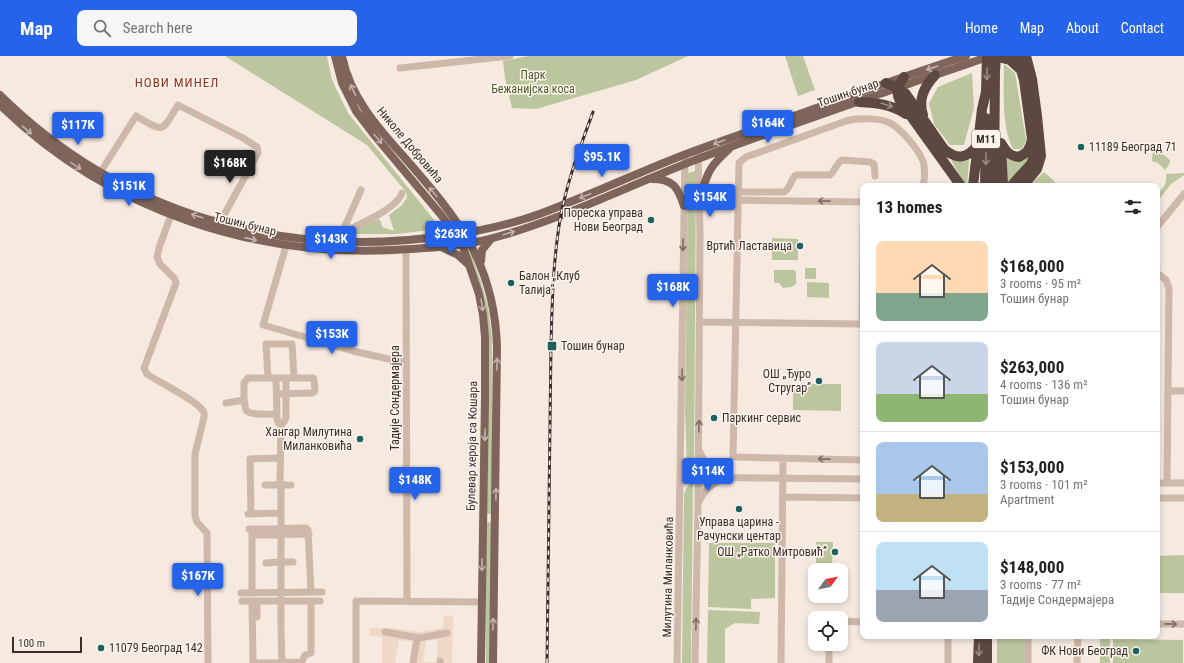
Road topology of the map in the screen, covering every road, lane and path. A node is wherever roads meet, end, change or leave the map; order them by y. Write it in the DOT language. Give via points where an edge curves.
graph roads {
  1 [pos="335,56"];
  2 [pos="342,56"];
  3 [pos="505,56"];
  4 [pos="510,56"];
  5 [pos="966,56"];
  6 [pos="988,56"];
  7 [pos="995,56"];
  8 [pos="1017,56"];
  9 [pos="1026,56"];
  10 [pos="1034,56"];
  11 [pos="400,68"];
  12 [pos="1022,73"];
  13 [pos="935,75"];
  14 [pos="904,78"];
  15 [pos="1032,79"];
  16 [pos="886,84"];
  17 [pos="898,88"];
  18 [pos="991,93"];
  19 [pos="0,95"];
  20 [pos="858,102"];
  21 [pos="0,105"];
  22 [pos="911,118"];
  23 [pos="925,121"];
  24 [pos="1001,143"];
  25 [pos="1040,143"];
  26 [pos="733,146"];
  27 [pos="977,146"];
  28 [pos="698,154"];
  29 [pos="685,155"];
  30 [pos="685,164"];
  31 [pos="98,176"];
  32 [pos="875,176"];
  33 [pos="649,179"];
  34 [pos="923,183"];
  35 [pos="959,183"];
  36 [pos="973,183"];
  37 [pos="985,183"];
  38 [pos="994,183"];
  39 [pos="1003,183"];
  40 [pos="1014,183"];
  41 [pos="1025,183"];
  42 [pos="361,190"];
  43 [pos="737,192"];
  44 [pos="402,193"];
  45 [pos="1184,194"];
  46 [pos="700,197"];
  47 [pos="737,200"];
  48 [pos="860,202"];
  49 [pos="684,206"];
  50 [pos="171,214"];
  51 [pos="442,216"];
  52 [pos="1160,223"];
  53 [pos="218,226"];
  54 [pos="344,232"];
  55 [pos="465,233"];
  56 [pos="456,234"];
  57 [pos="437,237"];
  58 [pos="491,239"];
  59 [pos="338,242"];
  60 [pos="466,244"];
  61 [pos="286,246"];
  62 [pos="439,246"];
  63 [pos="406,250"];
  64 [pos="481,264"];
  65 [pos="471,268"];
  66 [pos="1160,275"];
  67 [pos="700,322"];
  68 [pos="736,323"];
  69 [pos="860,324"];
  70 [pos="406,362"];
  71 [pos="268,378"];
  72 [pos="276,378"];
  73 [pos="290,378"];
  74 [pos="1169,391"];
  75 [pos="1184,391"];
  76 [pos="276,394"];
  77 [pos="286,394"];
  78 [pos="244,400"];
  79 [pos="226,403"];
  80 [pos="277,414"];
  81 [pos="280,424"];
  82 [pos="698,446"];
  83 [pos="280,458"];
  84 [pos="782,458"];
  85 [pos="860,460"];
  86 [pos="681,477"];
  87 [pos="698,477"];
  88 [pos="726,478"];
  89 [pos="783,478"];
  90 [pos="860,479"];
  91 [pos="1160,483"];
  92 [pos="1167,483"];
  93 [pos="1184,483"];
  94 [pos="265,485"];
  95 [pos="280,485"];
  96 [pos="291,485"];
  97 [pos="782,497"];
  98 [pos="860,498"];
  99 [pos="1160,498"];
  100 [pos="1184,498"];
  101 [pos="698,506"];
  102 [pos="281,513"];
  103 [pos="483,518"];
  104 [pos="495,519"];
  105 [pos="281,532"];
  106 [pos="281,562"];
  107 [pos="293,562"];
  108 [pos="266,563"];
  109 [pos="281,592"];
  110 [pos="308,592"];
  111 [pos="322,592"];
  112 [pos="241,593"];
  113 [pos="254,593"];
  114 [pos="242,601"];
  115 [pos="254,601"];
  116 [pos="282,601"];
  117 [pos="308,601"];
  118 [pos="320,601"];
  119 [pos="407,601"];
  120 [pos="482,602"];
  121 [pos="848,621"];
  122 [pos="860,622"];
  123 [pos="1160,624"];
  124 [pos="1184,624"];
  125 [pos="385,632"];
  126 [pos="447,633"];
  127 [pos="417,638"];
  128 [pos="948,639"];
  129 [pos="979,639"];
  130 [pos="987,639"];
  131 [pos="1028,639"];
  132 [pos="1078,639"];
  133 [pos="829,651"];
  134 [pos="211,662"];
  135 [pos="282,662"];
  136 [pos="257,663"];
  137 [pos="356,663"];
  138 [pos="413,663"];
  139 [pos="481,663"];
  140 [pos="493,663"];
  141 [pos="677,663"];
  142 [pos="695,663"];
  143 [pos="781,663"];
  144 [pos="829,663"];
  145 [pos="948,663"];
  146 [pos="978,663"];
  147 [pos="987,663"];
  148 [pos="1028,663"];
  149 [pos="1077,663"];
  1 -- 51 [label="main road, Николе Добровића, one-way" via="342,83 356,111"];
  55 -- 2 [label="main road, Николе Добровића, one-way" via="370,117 351,86"];
  3 -- 4 [label="street"];
  3 -- 11 [label="street"];
  5 -- 14 [label="main road, Тошин бунар, one-way"];
  6 -- 13 [label="main road, Тошин бунар"];
  6 -- 18 [label="highway, M11, one-way, bridge"];
  7 -- 12 [label="highway" via="1012,61"];
  7 -- 18 [label="highway, M11, bridge"];
  8 -- 12 [label="highway"];
  9 -- 15 [label="highway"];
  10 -- 15 [label="highway"];
  12 -- 24 [label="highway" via="1031,143 1027,152 1020,157 1011,155"];
  13 -- 17 [label="main road, Тошин бунар"];
  13 -- 23 [label="highway" via="925,87 921,99"];
  14 -- 16 [label="main road, Тошин бунар"];
  14 -- 17 [label="highway"];
  15 -- 25 [label="highway"];
  16 -- 17 [label="highway"];
  16 -- 28 [label="main road, Тошин бунар, one-way"];
  17 -- 20 [label="main road, Тошин бунар"];
  17 -- 22 [label="highway" via="897,95"];
  17 -- 23 [label="highway" via="908,97"];
  18 -- 24 [label="highway" via="997,103"];
  18 -- 27 [label="highway" via="982,109"];
  18 -- 37 [label="highway, M11, one-way"];
  18 -- 38 [label="highway, M11"];
  19 -- 31 [label="main road" via="44,134"];
  20 -- 22 [label="highway, one-way" via="886,104"];
  20 -- 26 [label="main road, Тошин бунар"];
  21 -- 31 [label="main road, one-way" via="48,147"];
  22 -- 35 [label="highway"];
  23 -- 27 [label="highway" via="951,155 967,155"];
  24 -- 39 [label="highway"];
  25 -- 40 [label="highway" via="1031,164"];
  25 -- 41 [label="highway" via="1040,161"];
  26 -- 28 [label="main road, Тошин бунар"];
  26 -- 46 [label="main road" via="712,166"];
  27 -- 36 [label="highway"];
  28 -- 29 [label="main road, Тошин бунар"];
  28 -- 30 [label="main road, Тошин бунар"];
  28 -- 46 [label="street"];
  29 -- 30 [label="street, Милутина Миланковића"];
  29 -- 55 [label="main road, Тошин бунар, one-way" via="525,219"];
  30 -- 33 [label="main road, Тошин бунар"];
  30 -- 49 [label="street, Милутина Миланковића"];
  31 -- 50 [label="main road, Тошин бунар" via="141,202"];
  53 -- 31 [label="main road, Тошин бунар, one-way"];
  31 -- 53 [label="street, Тошин бунар" via="136,116 156,128 162,128 166,126 178,105 239,135 258,150"];
  32 -- 43 [label="street" via="874,164 870,162 842,160 837,163 830,175 796,175 784,192"];
  33 -- 49 [label="main road" via="672,183 679,192"];
  58 -- 33 [label="main road, Тошин бунар, one-way" via="543,222"];
  34 -- 43 [label="street" via="922,160 904,135 884,121 852,120 742,159 739,163"];
  42 -- 54 [label="street"];
  43 -- 47 [label="street"];
  44 -- 54 [label="street" via="390,207"];
  45 -- 52 [label="street"];
  46 -- 67 [label="street"];
  48 -- 47 [label="street, one-way"];
  47 -- 68 [label="street"];
  49 -- 86 [label="street, Милутина Миланковића, one-way"];
  50 -- 53 [label="main road, Тошин бунар"];
  50 -- 134 [label="street" via="157,257 176,283 144,368 147,374 191,401 204,413 195,454 195,516 207,534"];
  51 -- 56 [label="main road, Николе Добровића"];
  51 -- 57 [label="main road" via="443,229"];
  53 -- 59 [label="main road, Тошин бунар" via="286,238"];
  53 -- 61 [label="main road, Тошин бунар, one-way" via="256,240"];
  54 -- 59 [label="street"];
  55 -- 56 [label="main road, Тошин бунар"];
  55 -- 60 [label="main road, Николе Добровића"];
  56 -- 57 [label="main road, Тошин бунар"];
  56 -- 60 [label="main road, Булевар хероја са Кошара"];
  57 -- 59 [label="main road, Тошин бунар" via="389,242"];
  58 -- 60 [label="main road, Тошин бунар"];
  58 -- 64 [label="main road" via="482,250"];
  60 -- 62 [label="main road, Тошин бунар"];
  60 -- 64 [label="main road, Булевар хероја са Кошара"];
  60 -- 65 [label="main road, Булевар хероја са Кошара"];
  61 -- 63 [label="main road, Тошин бунар" via="356,251"];
  61 -- 70 [label="street" via="263,325 353,351"];
  62 -- 63 [label="main road, Тошин бунар"];
  62 -- 65 [label="main road" via="458,255"];
  63 -- 70 [label="street, Тадије Сондермајера"];
  104 -- 64 [label="main road, Булевар хероја са Кошара, one-way" via="497,336 493,301"];
  65 -- 103 [label="main road, Булевар хероја са Кошара, one-way" via="481,301 485,337"];
  66 -- 74 [label="street" via="1166,280 1169,288"];
  67 -- 68 [label="street"];
  82 -- 67 [label="street, one-way"];
  68 -- 69 [label="street"];
  68 -- 84 [label="street" via="733,457"];
  70 -- 119 [label="street, Тадије Сондермајера"];
  71 -- 72 [label="street"];
  71 -- 73 [label="street" via="264,341 294,341"];
  71 -- 78 [label="street" via="248,378 244,383"];
  72 -- 73 [label="street"];
  72 -- 76 [label="street"];
  73 -- 77 [label="street"];
  73 -- 77 [label="street" via="313,378 315,391"];
  74 -- 75 [label="street"];
  74 -- 92 [label="street"];
  76 -- 77 [label="street"];
  76 -- 80 [label="street"];
  77 -- 81 [label="street" via="286,420"];
  78 -- 79 [label="street"];
  78 -- 80 [label="street" via="245,409 249,412"];
  80 -- 81 [label="street" via="277,422"];
  81 -- 83 [label="street"];
  82 -- 87 [label="street"];
  82 -- 88 [label="street" via="709,467"];
  83 -- 95 [label="street"];
  83 -- 102 [label="street" via="254,459 250,498 255,498 251,514"];
  85 -- 84 [label="street, one-way"];
  84 -- 89 [label="street"];
  86 -- 87 [label="street"];
  86 -- 141 [label="street, Милутина Миланковића"];
  87 -- 88 [label="street"];
  87 -- 101 [label="street"];
  88 -- 89 [label="street"];
  88 -- 101 [label="street" via="707,489"];
  89 -- 90 [label="street"];
  89 -- 97 [label="street"];
  91 -- 92 [label="street"];
  92 -- 93 [label="street"];
  94 -- 95 [label="street"];
  95 -- 96 [label="street"];
  95 -- 102 [label="street"];
  97 -- 98 [label="street"];
  97 -- 143 [label="street"];
  99 -- 100 [label="street"];
  142 -- 101 [label="street, one-way"];
  102 -- 105 [label="street"];
  103 -- 104 [label="main road" via="490,516"];
  103 -- 120 [label="main road, Булевар хероја са Кошара, one-way"];
  140 -- 104 [label="main road, Булевар хероја са Кошара, one-way"];
  105 -- 106 [label="street"];
  105 -- 110 [label="street" via="306,528 308,530"];
  105 -- 113 [label="street" via="252,532"];
  106 -- 107 [label="street"];
  106 -- 108 [label="street"];
  106 -- 109 [label="street"];
  109 -- 110 [label="street"];
  109 -- 113 [label="street"];
  109 -- 116 [label="street"];
  110 -- 111 [label="street"];
  110 -- 117 [label="street"];
  112 -- 113 [label="street"];
  114 -- 115 [label="street"];
  115 -- 116 [label="street"];
  115 -- 136 [label="street" via="257,617 252,619 252,641 257,645"];
  116 -- 117 [label="street"];
  116 -- 135 [label="street"];
  117 -- 118 [label="street"];
  117 -- 135 [label="street" via="311,653 305,655 302,662"];
  119 -- 120 [label="street"];
  119 -- 137 [label="street" via="356,601"];
  120 -- 139 [label="main road, Булевар хероја са Кошара"];
  121 -- 122 [label="street"];
  123 -- 124 [label="street, one-way"];
  125 -- 127 [label="street"];
  126 -- 127 [label="street"];
  127 -- 138 [label="street"];
  128 -- 145 [label="street"];
  129 -- 146 [label="highway, one-way"];
  130 -- 147 [label="highway"];
  131 -- 148 [label="street"];
  132 -- 149 [label="street"];
  133 -- 144 [label="street"];
  135 -- 136 [label="street"];
}
